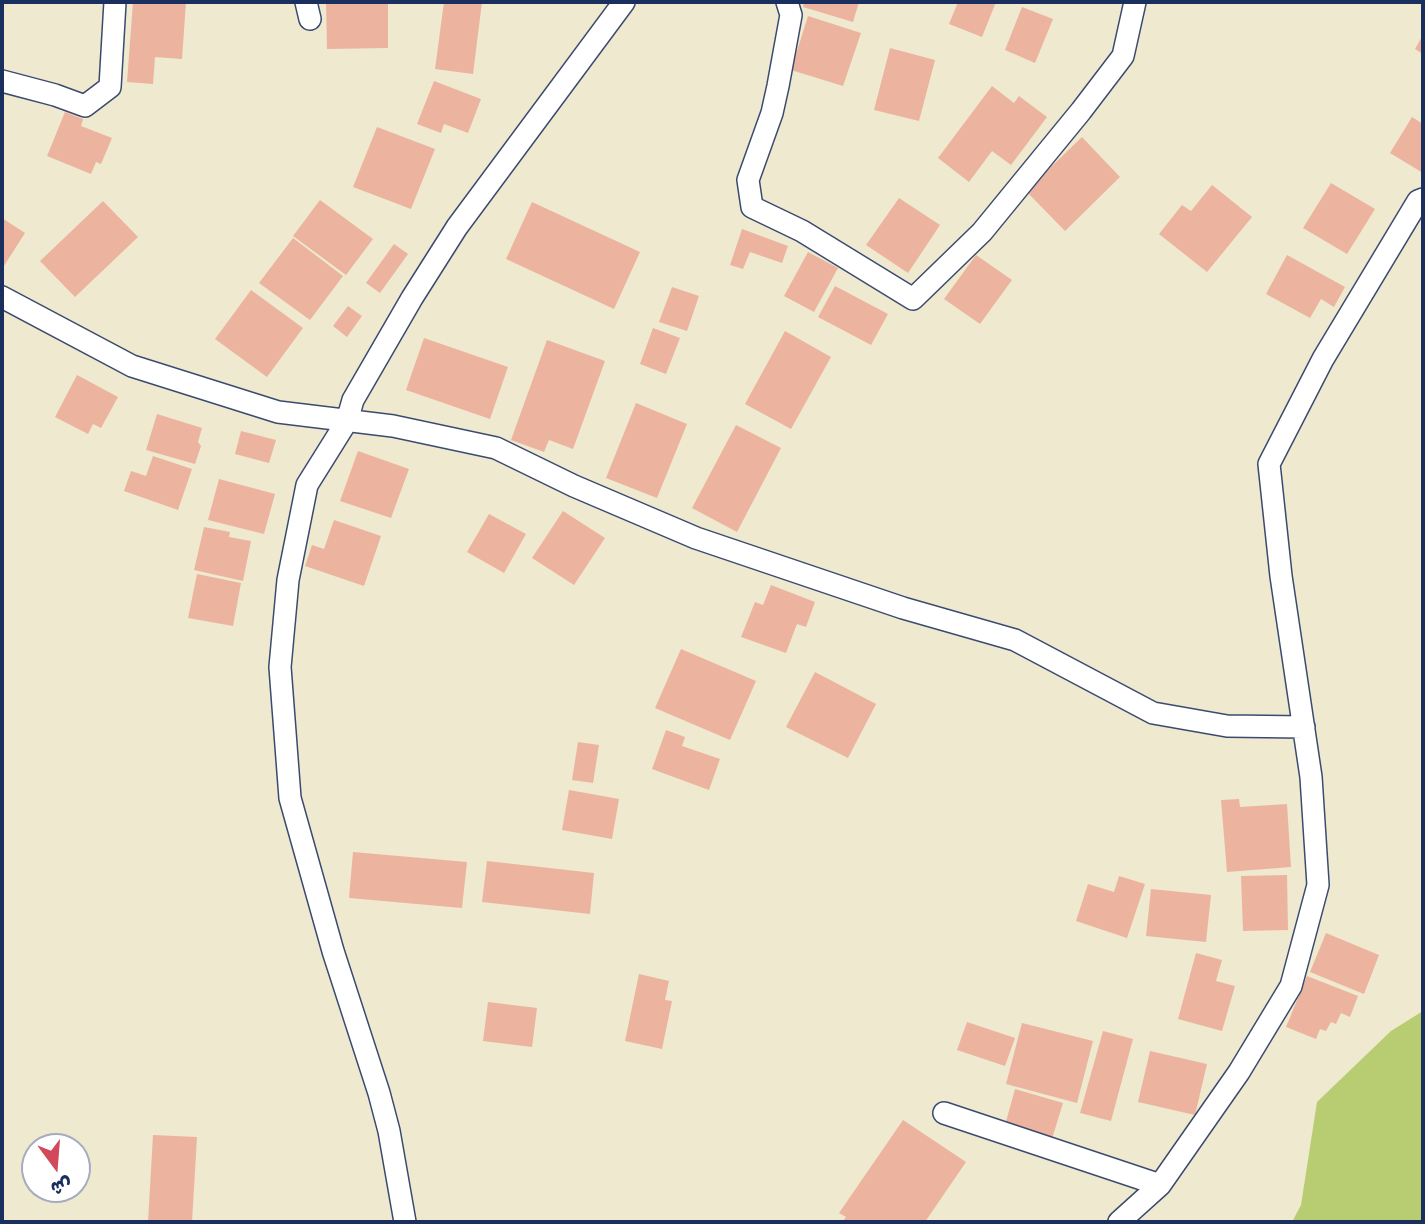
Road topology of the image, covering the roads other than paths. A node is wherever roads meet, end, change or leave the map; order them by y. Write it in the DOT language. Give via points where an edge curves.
graph roads {
  1 [pos="115,2"];
  2 [pos="787,2"];
  3 [pos="1135,2"];
  4 [pos="621,3"];
  5 [pos="2,81"];
  6 [pos="1423,200"];
  7 [pos="2,297"];
  8 [pos="347,421"];
  9 [pos="1304,727"];
  10 [pos="944,1114"];
  11 [pos="1160,1185"];
  12 [pos="405,1222"];
  13 [pos="1119,1222"];
  1 -- 5 [label="street" via="110,88 85,106"];
  2 -- 3 [label="street" via="791,15 778,86 748,180 752,207 802,231 913,299 982,232 1082,111 1123,56"];
  4 -- 8 [label="street" via="457,227 353,400"];
  6 -- 9 [label="street" via="1323,359 1269,464"];
  7 -- 8 [label="street" via="132,366 278,412"];
  8 -- 9 [label="street" via="496,448 696,538 1015,640 1153,713 1227,726"];
  8 -- 12 [label="street" via="307,485 288,580 280,667 290,798 379,1093"];
  9 -- 11 [label="street" via="1318,886 1291,986 1240,1072"];
  10 -- 11 [label="street"];
  11 -- 13 [label="street"];
}
